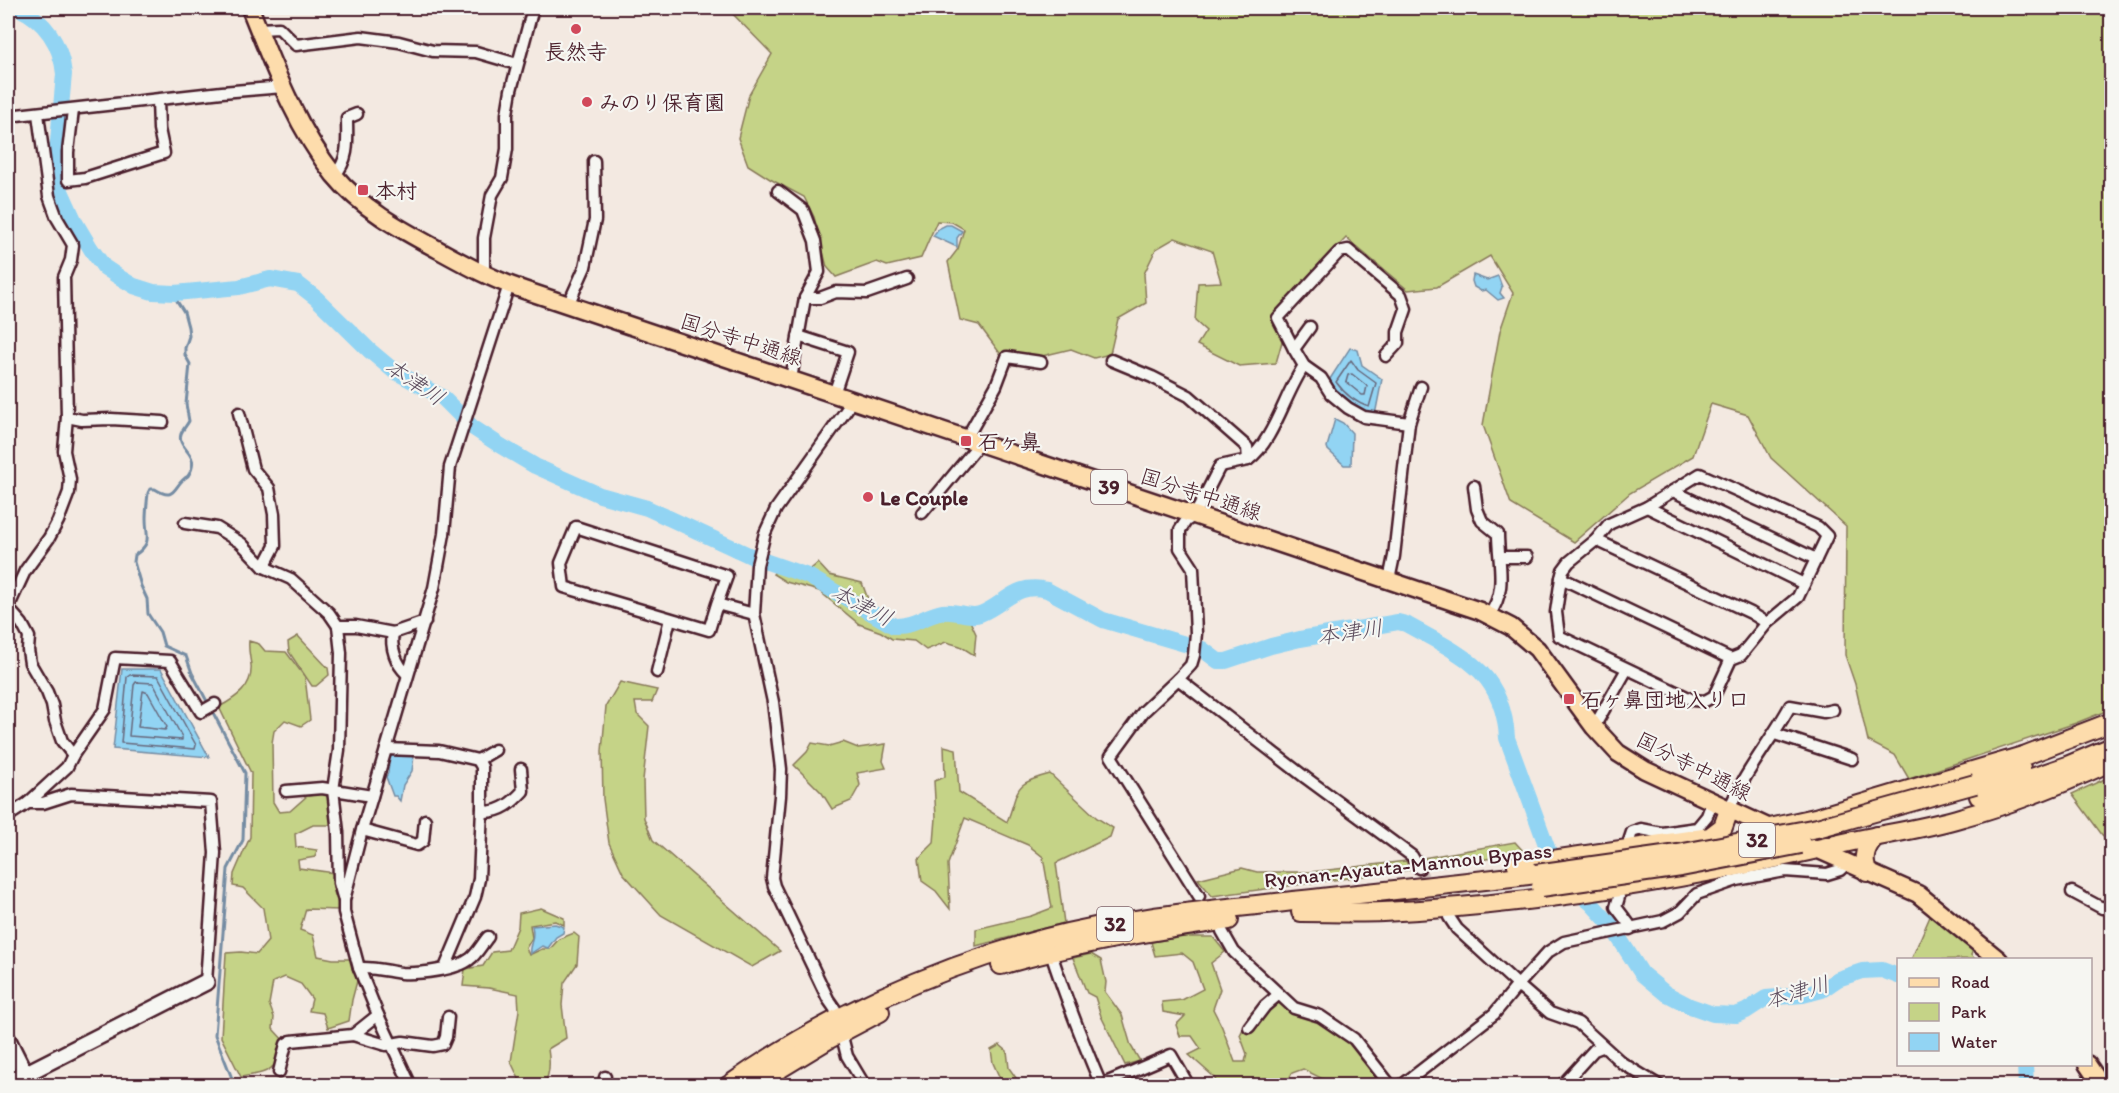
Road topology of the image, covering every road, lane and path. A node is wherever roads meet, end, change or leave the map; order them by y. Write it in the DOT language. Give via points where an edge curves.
graph roads {
  1 [pos="250,8"];
  2 [pos="533,8"];
  3 [pos="259,29"];
  4 [pos="517,64"];
  5 [pos="283,87"];
  6 [pos="158,100"];
  7 [pos="70,110"];
  8 [pos="38,114"];
  9 [pos="357,114"];
  10 [pos="8,116"];
  11 [pos="594,161"];
  12 [pos="335,175"];
  13 [pos="778,191"];
  14 [pos="484,274"];
  15 [pos="907,279"];
  16 [pos="509,285"];
  17 [pos="805,298"];
  18 [pos="568,305"];
  19 [pos="1310,327"];
  20 [pos="798,336"];
  21 [pos="1294,349"];
  22 [pos="1386,356"];
  23 [pos="1111,360"];
  24 [pos="1041,362"];
  25 [pos="1304,366"];
  26 [pos="791,379"];
  27 [pos="1421,387"];
  28 [pos="834,394"];
  29 [pos="851,399"];
  30 [pos="239,413"];
  31 [pos="67,417"];
  32 [pos="163,422"];
  33 [pos="1409,423"];
  34 [pos="973,441"];
  35 [pos="1248,460"];
  36 [pos="1474,486"];
  37 [pos="1673,491"];
  38 [pos="1647,507"];
  39 [pos="922,513"];
  40 [pos="1195,515"];
  41 [pos="185,523"];
  42 [pos="1596,540"];
  43 [pos="1501,557"];
  44 [pos="1527,557"];
  45 [pos="1816,559"];
  46 [pos="264,567"];
  47 [pos="1561,578"];
  48 [pos="1389,580"];
  49 [pos="1804,584"];
  50 [pos="717,604"];
  51 [pos="753,614"];
  52 [pos="1489,615"];
  53 [pos="670,619"];
  54 [pos="425,621"];
  55 [pos="1767,623"];
  56 [pos="338,626"];
  57 [pos="393,633"];
  58 [pos="1731,660"];
  59 [pos="1627,669"];
  60 [pos="657,672"];
  61 [pos="407,674"];
  62 [pos="1178,679"];
  63 [pos="210,706"];
  64 [pos="1833,710"];
  65 [pos="2112,722"];
  66 [pos="1594,727"];
  67 [pos="2112,733"];
  68 [pos="1775,734"];
  69 [pos="2112,747"];
  70 [pos="386,749"];
  71 [pos="495,750"];
  72 [pos="73,755"];
  73 [pos="1852,759"];
  74 [pos="478,760"];
  75 [pos="2112,760"];
  76 [pos="521,769"];
  77 [pos="285,790"];
  78 [pos="333,790"];
  79 [pos="1977,790"];
  80 [pos="372,796"];
  81 [pos="1712,802"];
  82 [pos="28,803"];
  83 [pos="482,807"];
  84 [pos="1729,810"];
  85 [pos="8,816"];
  86 [pos="425,820"];
  87 [pos="1769,828"];
  88 [pos="362,830"];
  89 [pos="1876,836"];
  90 [pos="1700,840"];
  91 [pos="1629,841"];
  92 [pos="1818,850"];
  93 [pos="1847,863"];
  94 [pos="338,867"];
  95 [pos="1419,868"];
  96 [pos="351,869"];
  97 [pos="1867,872"];
  98 [pos="1539,880"];
  99 [pos="2072,892"];
  100 [pos="1612,893"];
  101 [pos="1198,896"];
  102 [pos="344,900"];
  103 [pos="2112,904"];
  104 [pos="1300,906"];
  105 [pos="1449,917"];
  106 [pos="1627,929"];
  107 [pos="1222,932"];
  108 [pos="488,937"];
  109 [pos="1048,944"];
  110 [pos="1998,958"];
  111 [pos="359,968"];
  112 [pos="445,968"];
  113 [pos="206,982"];
  114 [pos="1518,985"];
  115 [pos="1279,994"];
  116 [pos="378,1015"];
  117 [pos="448,1017"];
  118 [pos="838,1026"];
  119 [pos="1249,1027"];
  120 [pos="353,1035"];
  121 [pos="8,1040"];
  122 [pos="392,1044"];
  123 [pos="1602,1047"];
  124 [pos="2088,1066"];
  125 [pos="279,1072"];
  126 [pos="28,1080"];
  127 [pos="8,1082"];
  128 [pos="1564,1083"];
  129 [pos="411,1086"];
  130 [pos="728,1086"];
  131 [pos="751,1086"];
  132 [pos="865,1086"];
  133 [pos="1189,1086"];
  134 [pos="1391,1086"];
  135 [pos="1401,1086"];
  136 [pos="1660,1086"];
  137 [pos="2102,1086"];
  1 -- 3 [label="main road, 国分寺中通線 / 39"];
  2 -- 4 [label="street"];
  3 -- 4 [label="street" via="279,28 296,45 361,37 433,51 476,52"];
  3 -- 5 [label="main road, 国分寺中通線 / 39"];
  4 -- 14 [label="street" via="507,114 502,178 492,195 484,238"];
  5 -- 6 [label="street"];
  5 -- 12 [label="main road, 国分寺中通線 / 39" via="303,127"];
  6 -- 7 [label="street"];
  6 -- 7 [label="street" via="164,153 68,180"];
  7 -- 8 [label="street"];
  8 -- 10 [label="street"];
  8 -- 31 [label="street" via="49,196 73,245 72,260 64,277"];
  9 -- 12 [label="street" via="347,117 347,154"];
  11 -- 18 [label="street" via="595,220 585,267"];
  12 -- 14 [label="main road, 国分寺中通線 / 39" via="374,212"];
  13 -- 17 [label="street" via="803,210 814,241 819,272"];
  14 -- 16 [label="main road, 国分寺中通線 / 39"];
  15 -- 17 [label="street" via="867,293 836,292"];
  16 -- 18 [label="main road, 国分寺中通線 / 39"];
  16 -- 54 [label="street" via="450,467 444,534"];
  17 -- 20 [label="street"];
  18 -- 26 [label="main road, 国分寺中通線 / 39"];
  19 -- 21 [label="street"];
  20 -- 26 [label="street"];
  20 -- 28 [label="street" via="848,352"];
  21 -- 22 [label="street" via="1278,318 1339,252 1348,250 1401,295 1406,309 1398,343"];
  21 -- 25 [label="street"];
  23 -- 35 [label="street" via="1189,396 1247,447"];
  24 -- 34 [label="street" via="1007,357"];
  25 -- 33 [label="street" via="1321,378 1331,394 1364,417"];
  25 -- 35 [label="street" via="1261,447"];
  26 -- 28 [label="main road, 国分寺中通線 / 39"];
  27 -- 33 [label="street"];
  28 -- 29 [label="main road, 国分寺中通線 / 39"];
  29 -- 34 [label="main road, 国分寺中通線 / 39"];
  29 -- 51 [label="street" via="776,509 759,552"];
  30 -- 46 [label="street" via="253,469 269,488 274,514 275,546"];
  31 -- 32 [label="street"];
  31 -- 72 [label="street" via="64,451 69,492 58,521 25,572 8,608 29,637 30,663 50,698 62,741"];
  33 -- 48 [label="street"];
  34 -- 39 [label="street"];
  34 -- 40 [label="main road, 国分寺中通線 / 39"];
  35 -- 40 [label="street" via="1220,466"];
  36 -- 43 [label="street" via="1482,521 1498,534"];
  37 -- 38 [label="street"];
  37 -- 45 [label="street"];
  37 -- 45 [label="street" via="1700,474 1818,527 1827,536"];
  38 -- 42 [label="street" via="1609,524"];
  38 -- 49 [label="street"];
  40 -- 48 [label="main road, 国分寺中通線 / 39"];
  40 -- 62 [label="street" via="1180,530 1180,548 1193,568 1194,656"];
  41 -- 46 [label="street" via="218,528"];
  42 -- 47 [label="street" via="1569,562"];
  42 -- 55 [label="street"];
  43 -- 44 [label="street"];
  43 -- 52 [label="street" via="1502,585"];
  45 -- 49 [label="street"];
  46 -- 56 [label="street" via="291,579"];
  47 -- 58 [label="street"];
  47 -- 59 [label="street" via="1556,612 1559,636"];
  48 -- 52 [label="main road, 国分寺中通線 / 39"];
  49 -- 55 [label="street" via="1798,597"];
  50 -- 51 [label="street"];
  50 -- 53 [label="street" via="709,630"];
  50 -- 53 [label="street" via="727,576 576,527 561,562 564,587"];
  51 -- 118 [label="street" via="773,702 781,769 772,878 835,1010"];
  52 -- 66 [label="main road, 国分寺中通線 / 39" via="1511,627 1536,649"];
  53 -- 60 [label="street"];
  54 -- 57 [label="street"];
  54 -- 61 [label="street"];
  55 -- 58 [label="street"];
  56 -- 57 [label="street"];
  56 -- 78 [label="street" via="339,750"];
  57 -- 61 [label="street" via="391,643 400,668"];
  58 -- 59 [label="street" via="1714,696 1704,700 1693,700"];
  59 -- 66 [label="street"];
  61 -- 70 [label="street"];
  62 -- 95 [label="street" via="1412,856"];
  62 -- 101 [label="street" via="1143,711 1111,756"];
  63 -- 72 [label="street" via="201,712 170,661 116,658 105,709"];
  64 -- 68 [label="street" via="1790,706"];
  65 -- 87 [label="highway" via="2026,754 1864,804"];
  66 -- 81 [label="main road, 国分寺中通線 / 39" via="1631,762"];
  67 -- 79 [label="highway, Ryonan-Ayauta-Mannou Bypass / 32"];
  68 -- 73 [label="street"];
  68 -- 84 [label="street" via="1742,781"];
  69 -- 79 [label="highway, Ryonan-Ayauta-Mannou Bypass / 32" via="2067,766"];
  70 -- 74 [label="street" via="439,752"];
  70 -- 80 [label="street"];
  71 -- 74 [label="street"];
  72 -- 82 [label="street" via="67,767"];
  74 -- 83 [label="street" via="482,767"];
  75 -- 89 [label="highway" via="2007,804"];
  76 -- 83 [label="street" via="523,791 512,803 496,811 486,812"];
  77 -- 78 [label="street"];
  78 -- 80 [label="street"];
  78 -- 94 [label="street"];
  79 -- 98 [label="highway, Ryonan-Ayauta-Mannou Bypass / 32, bridge" via="1823,840 1635,874"];
  80 -- 88 [label="street"];
  81 -- 84 [label="main road, 国分寺中通線 / 39"];
  81 -- 91 [label="street" via="1697,828 1662,833 1641,829 1632,832"];
  82 -- 85 [label="street"];
  82 -- 113 [label="street" via="44,803 72,794 211,802 215,853"];
  83 -- 112 [label="street" via="475,897"];
  84 -- 87 [label="main road, 国分寺中通線 / 39"];
  84 -- 90 [label="highway" via="1720,831"];
  86 -- 88 [label="street" via="423,842 417,845"];
  87 -- 90 [label="highway"];
  87 -- 92 [label="main road, 国分寺中通線 / 39"];
  88 -- 96 [label="street"];
  89 -- 92 [label="highway"];
  89 -- 97 [label="highway" via="1864,853"];
  90 -- 98 [label="highway" via="1589,856"];
  92 -- 93 [label="main road, 国分寺中通線 / 39"];
  92 -- 100 [label="highway"];
  93 -- 97 [label="main road, 国分寺中通線 / 39"];
  93 -- 106 [label="street" via="1827,874 1785,871 1737,880 1697,894 1680,912 1663,921"];
  94 -- 96 [label="street"];
  94 -- 102 [label="street"];
  96 -- 102 [label="street"];
  97 -- 110 [label="main road, 国分寺中通線 / 39" via="1918,894"];
  98 -- 100 [label="highway"];
  98 -- 104 [label="highway, Ryonan-Ayauta-Mannou Bypass / 32"];
  98 -- 104 [label="highway"];
  99 -- 103 [label="street" via="2102,908"];
  100 -- 106 [label="street" via="1616,907 1629,924"];
  102 -- 111 [label="street"];
  104 -- 109 [label="highway, Ryonan-Ayauta-Mannou Bypass / 32"];
  105 -- 114 [label="street"];
  106 -- 114 [label="street" via="1564,942 1548,952"];
  107 -- 115 [label="street" via="1234,952"];
  108 -- 112 [label="street" via="472,958 460,966"];
  109 -- 118 [label="highway, Ryonan-Ayauta-Mannou Bypass / 32"];
  109 -- 133 [label="street" via="1073,1020 1101,1085 1171,1055"];
  111 -- 112 [label="street" via="401,973"];
  111 -- 116 [label="street"];
  113 -- 126 [label="street"];
  114 -- 123 [label="street" via="1550,1013 1578,1023"];
  114 -- 135 [label="street" via="1494,1014"];
  115 -- 119 [label="street"];
  115 -- 134 [label="street" via="1294,1008 1320,1016 1354,1039"];
  116 -- 120 [label="street"];
  116 -- 122 [label="street"];
  117 -- 122 [label="street" via="443,1044"];
  118 -- 130 [label="highway, Ryonan-Ayauta-Mannou Bypass / 32"];
  118 -- 131 [label="highway, Ryonan-Ayauta-Mannou Bypass / 32"];
  118 -- 132 [label="street" via="847,1056"];
  120 -- 122 [label="street"];
  120 -- 125 [label="street" via="291,1041 286,1044"];
  121 -- 126 [label="street"];
  122 -- 129 [label="street"];
  123 -- 128 [label="street" via="1594,1050"];
  123 -- 136 [label="street"];
  124 -- 137 [label="main road"];
  126 -- 127 [label="street"];
}
